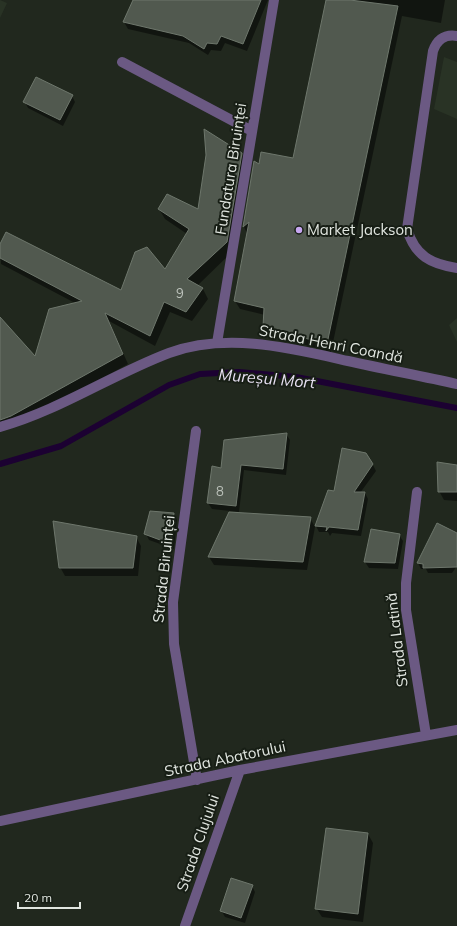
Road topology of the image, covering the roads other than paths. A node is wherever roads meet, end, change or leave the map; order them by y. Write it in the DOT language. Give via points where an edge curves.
graph roads {
  1 [pos="274,0"];
  2 [pos="457,36"];
  3 [pos="122,62"];
  4 [pos="252,131"];
  5 [pos="457,268"];
  6 [pos="217,343"];
  7 [pos="457,384"];
  8 [pos="0,427"];
  9 [pos="196,431"];
  10 [pos="417,492"];
  11 [pos="457,730"];
  12 [pos="426,735"];
  13 [pos="240,770"];
  14 [pos="196,780"];
  15 [pos="0,821"];
  16 [pos="185,926"];
  1 -- 4 [label="street, Fundatura Biruinței"];
  2 -- 5 [label="street" via="442,37 433,51 407,229 411,243 421,255 433,262"];
  3 -- 4 [label="street"];
  4 -- 6 [label="street, Fundatura Biruinței"];
  6 -- 7 [label="street, Strada Henri Coandă" via="291,348"];
  6 -- 8 [label="street, Strada Henri Coandă" via="170,353 59,405"];
  9 -- 14 [label="street, Strada Biruinței" via="173,602 174,644"];
  10 -- 12 [label="street, Strada Latină" via="406,583 406,610"];
  11 -- 12 [label="street, Strada Abatorului"];
  12 -- 13 [label="street, Strada Abatorului"];
  13 -- 14 [label="street, Strada Abatorului"];
  13 -- 16 [label="street, Strada Clujului"];
  14 -- 15 [label="street, Strada Abatorului"];
}
